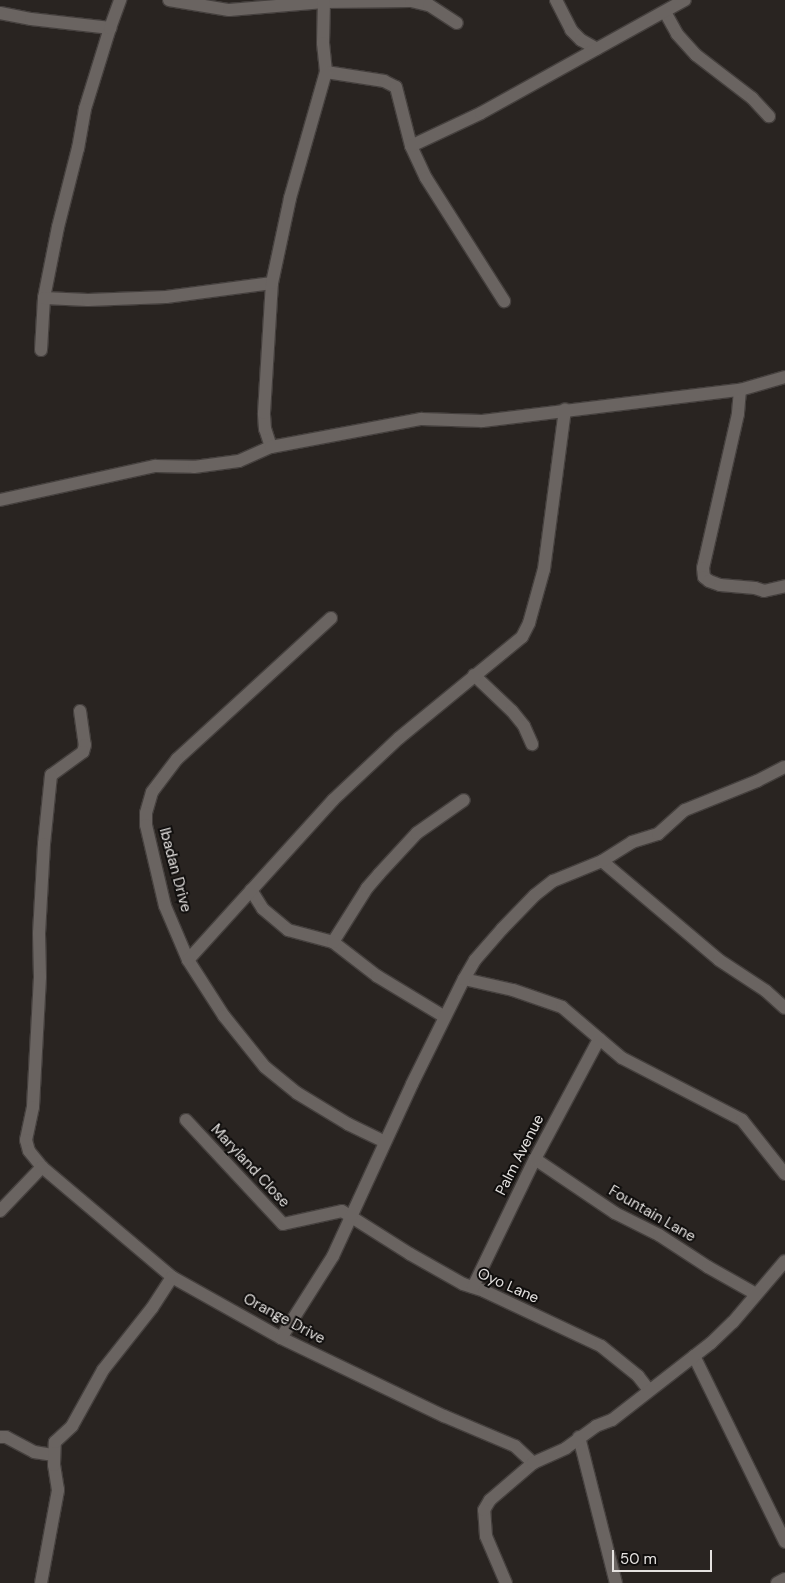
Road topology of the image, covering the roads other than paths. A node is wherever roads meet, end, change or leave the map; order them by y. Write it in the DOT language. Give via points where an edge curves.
graph roads {
  1 [pos="120,0"];
  2 [pos="169,0"];
  3 [pos="556,0"];
  4 [pos="685,0"];
  5 [pos="324,1"];
  6 [pos="665,12"];
  7 [pos="0,13"];
  8 [pos="457,23"];
  9 [pos="110,28"];
  10 [pos="597,49"];
  11 [pos="326,72"];
  12 [pos="769,116"];
  13 [pos="412,146"];
  14 [pos="272,283"];
  15 [pos="44,298"];
  16 [pos="504,301"];
  17 [pos="41,350"];
  18 [pos="785,378"];
  19 [pos="740,390"];
  20 [pos="565,409"];
  21 [pos="271,447"];
  22 [pos="0,500"];
  23 [pos="785,586"];
  24 [pos="331,618"];
  25 [pos="474,675"];
  26 [pos="80,711"];
  27 [pos="532,744"];
  28 [pos="785,767"];
  29 [pos="464,800"];
  30 [pos="602,861"];
  31 [pos="251,890"];
  32 [pos="333,942"];
  33 [pos="188,960"];
  34 [pos="464,979"];
  35 [pos="785,1008"];
  36 [pos="445,1017"];
  37 [pos="599,1039"];
  38 [pos="186,1120"];
  39 [pos="385,1142"];
  40 [pos="535,1159"];
  41 [pos="42,1166"];
  42 [pos="785,1174"];
  43 [pos="2,1206"];
  44 [pos="351,1216"];
  45 [pos="785,1260"];
  46 [pos="172,1276"];
  47 [pos="473,1287"];
  48 [pos="756,1294"];
  49 [pos="281,1338"];
  50 [pos="694,1356"];
  51 [pos="648,1390"];
  52 [pos="0,1437"];
  53 [pos="579,1437"];
  54 [pos="54,1455"];
  55 [pos="534,1462"];
  56 [pos="785,1542"];
  57 [pos="785,1579"];
  58 [pos="41,1583"];
  59 [pos="506,1583"];
  60 [pos="616,1583"];
  61 [pos="777,1583"];
  1 -- 9 [label="street"];
  2 -- 5 [label="street" via="229,10"];
  3 -- 10 [label="street" via="571,30"];
  4 -- 6 [label="street"];
  5 -- 8 [label="street" via="411,1 429,4"];
  5 -- 11 [label="street"];
  6 -- 10 [label="street"];
  6 -- 12 [label="street" via="696,55 752,98"];
  7 -- 9 [label="street" via="31,20"];
  9 -- 15 [label="street" via="85,109"];
  10 -- 13 [label="street" via="481,113"];
  11 -- 13 [label="street" via="384,81 396,87"];
  11 -- 14 [label="street" via="290,198"];
  13 -- 16 [label="street" via="438,197"];
  14 -- 15 [label="street" via="166,297"];
  14 -- 21 [label="street" via="264,413"];
  15 -- 17 [label="street"];
  18 -- 19 [label="street"];
  19 -- 20 [label="street"];
  19 -- 23 [label="street" via="738,414 708,535 703,572 709,581 729,587 764,591"];
  20 -- 21 [label="street" via="482,421 421,419"];
  20 -- 25 [label="street" via="544,569 529,623 522,637"];
  21 -- 22 [label="street" via="239,461 194,467 155,466"];
  24 -- 33 [label="street, Ibadan Drive" via="178,759 152,792 146,825 165,906"];
  25 -- 27 [label="street" via="512,711"];
  25 -- 31 [label="street" via="398,738 333,800"];
  26 -- 41 [label="street, Orange Drive" via="85,746 83,752 52,775 44,844 36,1065 33,1107 26,1140 29,1151"];
  28 -- 30 [label="street" via="757,782 685,810 658,834 632,842"];
  29 -- 32 [label="street" via="418,833 379,874"];
  30 -- 34 [label="street" via="553,881 536,895 475,960"];
  30 -- 35 [label="street" via="719,960 766,991"];
  31 -- 32 [label="street" via="263,909 288,930"];
  31 -- 33 [label="street"];
  32 -- 36 [label="street" via="377,976"];
  33 -- 39 [label="street, Ibadan Drive" via="224,1016 264,1067 297,1093"];
  34 -- 36 [label="street"];
  34 -- 37 [label="street" via="542,998 562,1007"];
  36 -- 39 [label="street"];
  37 -- 40 [label="street, Palm Avenue"];
  37 -- 42 [label="street" via="622,1058 742,1120"];
  38 -- 44 [label="street, Maryland Close" via="283,1224 338,1211"];
  39 -- 44 [label="street"];
  40 -- 47 [label="street, Palm Avenue"];
  40 -- 48 [label="street, Fountain Lane" via="615,1213 659,1235"];
  41 -- 43 [label="street"];
  41 -- 46 [label="street, Orange Drive"];
  44 -- 47 [label="street, Oyo Lane" via="410,1254"];
  44 -- 49 [label="street" via="333,1256"];
  45 -- 48 [label="street"];
  46 -- 49 [label="street, Orange Drive"];
  46 -- 54 [label="street" via="152,1308 103,1370 72,1426 55,1442"];
  47 -- 51 [label="street, Oyo Lane" via="601,1346 638,1376"];
  48 -- 50 [label="street" via="733,1322"];
  49 -- 55 [label="street, Orange Drive" via="444,1416 515,1446"];
  50 -- 51 [label="street"];
  50 -- 56 [label="street"];
  51 -- 53 [label="street" via="612,1420"];
  52 -- 54 [label="street" via="34,1452"];
  53 -- 55 [label="street" via="566,1448"];
  53 -- 60 [label="street"];
  54 -- 58 [label="street" via="58,1490"];
  55 -- 59 [label="street" via="490,1500 484,1510 486,1536"];
  57 -- 61 [label="street"];
}
